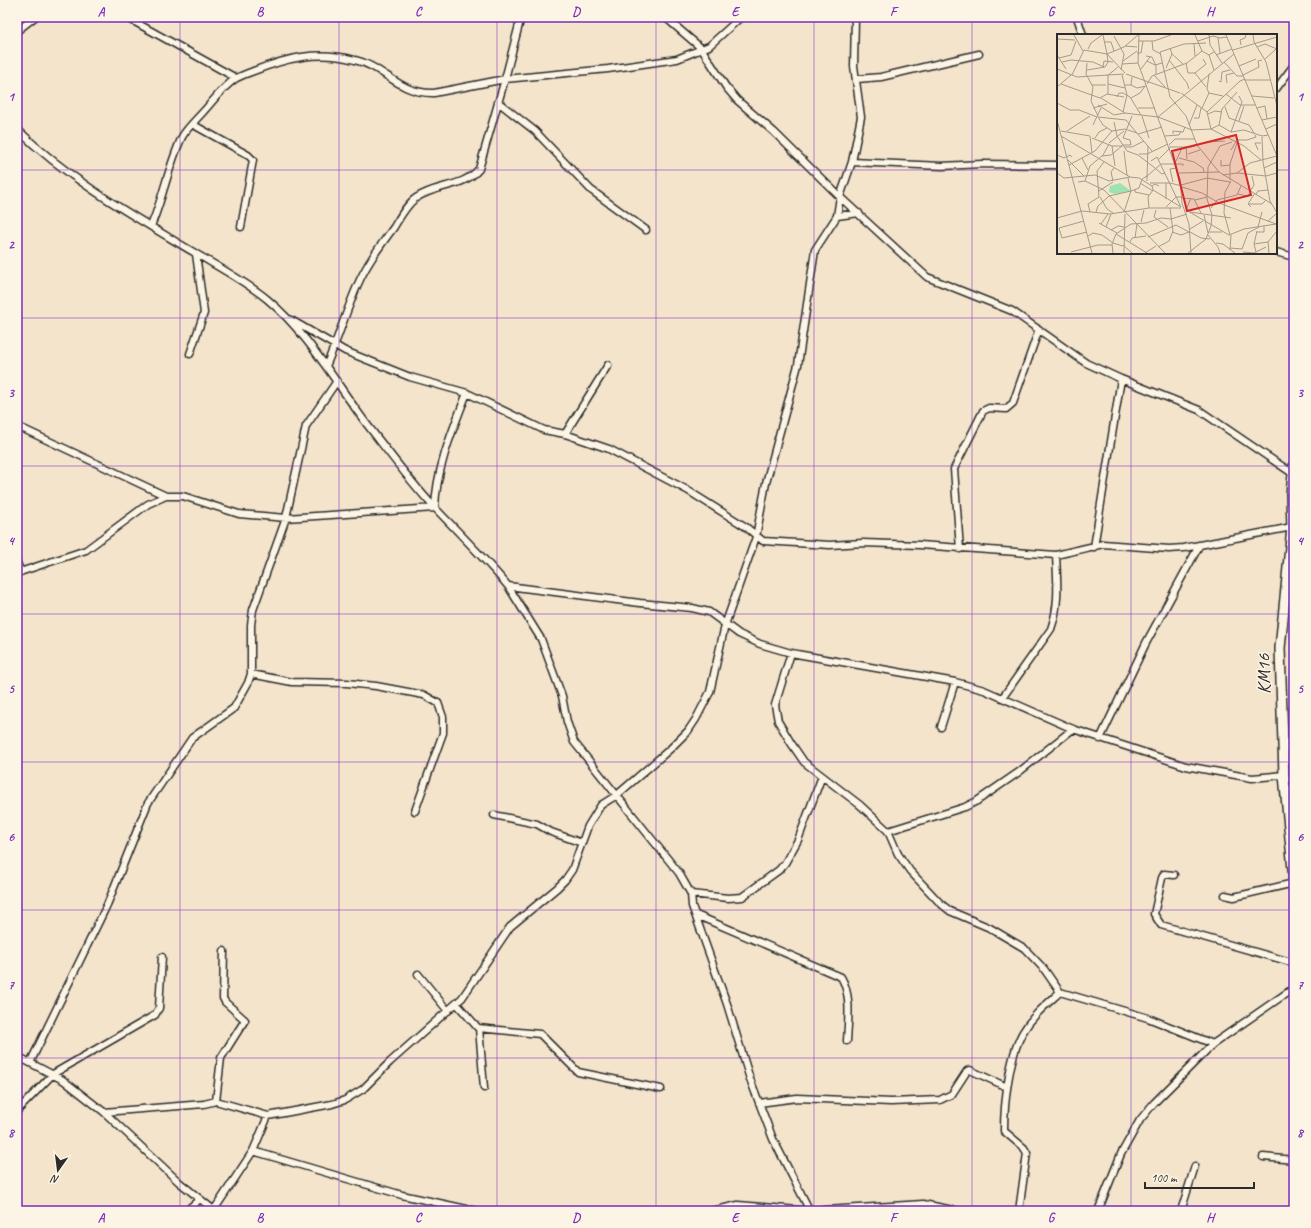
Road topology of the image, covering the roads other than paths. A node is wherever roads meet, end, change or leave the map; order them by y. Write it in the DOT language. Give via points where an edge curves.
graph roads {
  1 [pos="35,17"];
  2 [pos="126,17"];
  3 [pos="521,17"];
  4 [pos="665,17"];
  5 [pos="741,17"];
  6 [pos="855,17"];
  7 [pos="1077,17"];
  8 [pos="17,31"];
  9 [pos="1083,34"];
  10 [pos="701,48"];
  11 [pos="979,54"];
  12 [pos="1294,65"];
  13 [pos="236,78"];
  14 [pos="857,79"];
  15 [pos="505,80"];
  16 [pos="1277,88"];
  17 [pos="498,102"];
  18 [pos="192,124"];
  19 [pos="17,129"];
  20 [pos="852,162"];
  21 [pos="1057,165"];
  22 [pos="840,197"];
  23 [pos="859,213"];
  24 [pos="837,216"];
  25 [pos="151,226"];
  26 [pos="241,227"];
  27 [pos="646,230"];
  28 [pos="1277,252"];
  29 [pos="196,254"];
  30 [pos="1294,257"];
  31 [pos="287,318"];
  32 [pos="1039,329"];
  33 [pos="335,345"];
  34 [pos="190,354"];
  35 [pos="608,365"];
  36 [pos="326,366"];
  37 [pos="1121,379"];
  38 [pos="338,381"];
  39 [pos="467,393"];
  40 [pos="17,426"];
  41 [pos="565,434"];
  42 [pos="1293,470"];
  43 [pos="1293,494"];
  44 [pos="166,496"];
  45 [pos="435,508"];
  46 [pos="286,518"];
  47 [pos="1292,527"];
  48 [pos="756,537"];
  49 [pos="1199,546"];
  50 [pos="1094,547"];
  51 [pos="960,548"];
  52 [pos="1056,555"];
  53 [pos="17,563"];
  54 [pos="19,573"];
  55 [pos="508,586"];
  56 [pos="725,625"];
  57 [pos="791,653"];
  58 [pos="251,674"];
  59 [pos="955,682"];
  60 [pos="1003,697"];
  61 [pos="941,727"];
  62 [pos="1073,729"];
  63 [pos="1100,739"];
  64 [pos="1284,775"];
  65 [pos="822,776"];
  66 [pos="1290,791"];
  67 [pos="617,795"];
  68 [pos="415,811"];
  69 [pos="494,815"];
  70 [pos="888,831"];
  71 [pos="582,843"];
  72 [pos="1293,869"];
  73 [pos="1174,876"];
  74 [pos="1294,882"];
  75 [pos="692,894"];
  76 [pos="1225,895"];
  77 [pos="696,915"];
  78 [pos="224,951"];
  79 [pos="162,958"];
  80 [pos="1294,963"];
  81 [pos="418,974"];
  82 [pos="1294,988"];
  83 [pos="1060,992"];
  84 [pos="457,1004"];
  85 [pos="448,1011"];
  86 [pos="479,1028"];
  87 [pos="847,1041"];
  88 [pos="1213,1044"];
  89 [pos="17,1056"];
  90 [pos="30,1063"];
  91 [pos="53,1074"];
  92 [pos="1007,1087"];
  93 [pos="484,1088"];
  94 [pos="661,1089"];
  95 [pos="216,1101"];
  96 [pos="759,1103"];
  97 [pos="17,1111"];
  98 [pos="104,1112"];
  99 [pos="268,1116"];
  100 [pos="253,1151"];
  101 [pos="1263,1157"];
  102 [pos="1294,1160"];
  103 [pos="1194,1166"];
  104 [pos="200,1199"];
  105 [pos="214,1210"];
  106 [pos="186,1211"];
  107 [pos="476,1211"];
  108 [pos="712,1211"];
  109 [pos="810,1211"];
  110 [pos="958,1211"];
  111 [pos="1019,1211"];
  112 [pos="1098,1211"];
  113 [pos="1181,1211"];
  1 -- 8 [label="street"];
  2 -- 13 [label="street"];
  3 -- 15 [label="street"];
  4 -- 10 [label="street"];
  5 -- 10 [label="street" via="709,46"];
  6 -- 14 [label="street" via="854,66"];
  7 -- 9 [label="street"];
  10 -- 15 [label="street" via="677,59"];
  10 -- 22 [label="street" via="737,100 774,132"];
  11 -- 14 [label="street" via="881,77"];
  12 -- 16 [label="street"];
  13 -- 15 [label="street" via="295,57 325,55 357,60 397,84 422,93"];
  13 -- 18 [label="street"];
  14 -- 20 [label="street" via="861,117"];
  15 -- 17 [label="street"];
  17 -- 27 [label="street" via="535,130 591,190"];
  17 -- 33 [label="street" via="479,169 463,182 427,192 408,206 373,257 359,283"];
  18 -- 25 [label="street" via="182,138"];
  18 -- 26 [label="street" via="253,160"];
  19 -- 25 [label="street" via="48,158 89,188"];
  20 -- 21 [label="street" via="942,166"];
  20 -- 22 [label="street"];
  22 -- 23 [label="street"];
  22 -- 24 [label="street"];
  23 -- 24 [label="street"];
  23 -- 32 [label="street" via="927,277 1000,305"];
  24 -- 48 [label="street" via="815,250 798,365 766,483"];
  25 -- 29 [label="street"];
  28 -- 30 [label="street"];
  29 -- 31 [label="street" via="238,278"];
  29 -- 34 [label="street" via="204,313"];
  31 -- 33 [label="street"];
  31 -- 36 [label="street"];
  32 -- 37 [label="street" via="1074,357"];
  32 -- 51 [label="street" via="1013,403 1006,409 989,408 983,411 958,458 954,475"];
  33 -- 36 [label="street"];
  33 -- 39 [label="street" via="410,377"];
  35 -- 41 [label="street"];
  36 -- 38 [label="street"];
  37 -- 42 [label="street" via="1199,410"];
  37 -- 50 [label="street"];
  38 -- 45 [label="street" via="368,426"];
  38 -- 46 [label="street" via="306,426"];
  39 -- 41 [label="street" via="538,427"];
  39 -- 45 [label="street" via="440,470"];
  40 -- 44 [label="street"];
  41 -- 48 [label="street" via="610,449 687,490 746,527"];
  42 -- 43 [label="street, KM16"];
  43 -- 47 [label="street, KM16"];
  44 -- 46 [label="street" via="183,496 239,514"];
  44 -- 54 [label="street" via="148,504 86,550"];
  45 -- 46 [label="street"];
  45 -- 55 [label="street"];
  46 -- 58 [label="street" via="253,610"];
  47 -- 49 [label="street"];
  47 -- 64 [label="street, KM16" via="1280,648"];
  48 -- 51 [label="street" via="763,541 830,545 863,543"];
  48 -- 56 [label="street"];
  49 -- 50 [label="street" via="1169,549 1103,544"];
  49 -- 63 [label="street" via="1146,643"];
  50 -- 52 [label="street"];
  51 -- 52 [label="street"];
  52 -- 60 [label="street" via="1058,595 1054,620"];
  53 -- 54 [label="street"];
  55 -- 56 [label="street" via="692,608 709,612"];
  55 -- 67 [label="street" via="540,639 562,696 574,742"];
  56 -- 57 [label="street" via="760,644"];
  56 -- 67 [label="street" via="710,692 696,719 670,749"];
  57 -- 59 [label="street"];
  57 -- 65 [label="street" via="774,705 775,712 804,762"];
  58 -- 68 [label="street" via="292,682 376,686 424,695 438,703 443,717 443,733"];
  58 -- 90 [label="street" via="234,708 192,738 148,803 107,905"];
  59 -- 60 [label="street"];
  59 -- 61 [label="street"];
  60 -- 62 [label="street"];
  62 -- 63 [label="street"];
  62 -- 70 [label="street" via="977,801"];
  63 -- 64 [label="street" via="1200,769 1252,778"];
  64 -- 66 [label="street, KM16"];
  65 -- 70 [label="street" via="860,805"];
  65 -- 75 [label="street" via="798,840 779,870 742,897"];
  66 -- 72 [label="street, KM16"];
  67 -- 71 [label="street" via="601,805 594,814"];
  67 -- 75 [label="street"];
  69 -- 71 [label="street" via="536,824"];
  70 -- 83 [label="street" via="898,854 910,871 940,903 950,911 990,928 1024,948"];
  71 -- 84 [label="street" via="572,870 565,880 510,927 482,972"];
  72 -- 74 [label="street, KM16"];
  73 -- 80 [label="street" via="1164,874 1162,878 1154,914 1161,925"];
  74 -- 76 [label="street" via="1234,897"];
  75 -- 77 [label="street" via="692,906"];
  77 -- 87 [label="street" via="841,977 846,985 848,1000"];
  77 -- 96 [label="street"];
  78 -- 95 [label="street" via="223,998 245,1020 221,1058"];
  79 -- 91 [label="street" via="159,1008 155,1015"];
  81 -- 85 [label="street"];
  82 -- 88 [label="street"];
  83 -- 88 [label="street" via="1148,1018"];
  83 -- 92 [label="street" via="1039,1011 1022,1032"];
  84 -- 85 [label="street"];
  84 -- 86 [label="street"];
  85 -- 99 [label="street" via="363,1089 345,1100"];
  86 -- 93 [label="street"];
  86 -- 94 [label="street" via="540,1034 578,1072"];
  88 -- 112 [label="street" via="1140,1120 1121,1154"];
  89 -- 90 [label="street"];
  90 -- 91 [label="street"];
  91 -- 97 [label="street"];
  91 -- 98 [label="street"];
  92 -- 96 [label="street" via="970,1070 952,1094 940,1100 891,1102 797,1098"];
  92 -- 111 [label="street" via="1004,1131 1027,1153"];
  95 -- 98 [label="street"];
  95 -- 99 [label="street"];
  96 -- 109 [label="street" via="773,1139"];
  98 -- 104 [label="street"];
  99 -- 100 [label="street"];
  100 -- 105 [label="street"];
  100 -- 107 [label="street" via="402,1195"];
  101 -- 102 [label="street"];
  103 -- 113 [label="street"];
  104 -- 105 [label="street"];
  104 -- 106 [label="street"];
  108 -- 109 [label="street" via="738,1205"];
  109 -- 110 [label="street" via="923,1204"];
}
